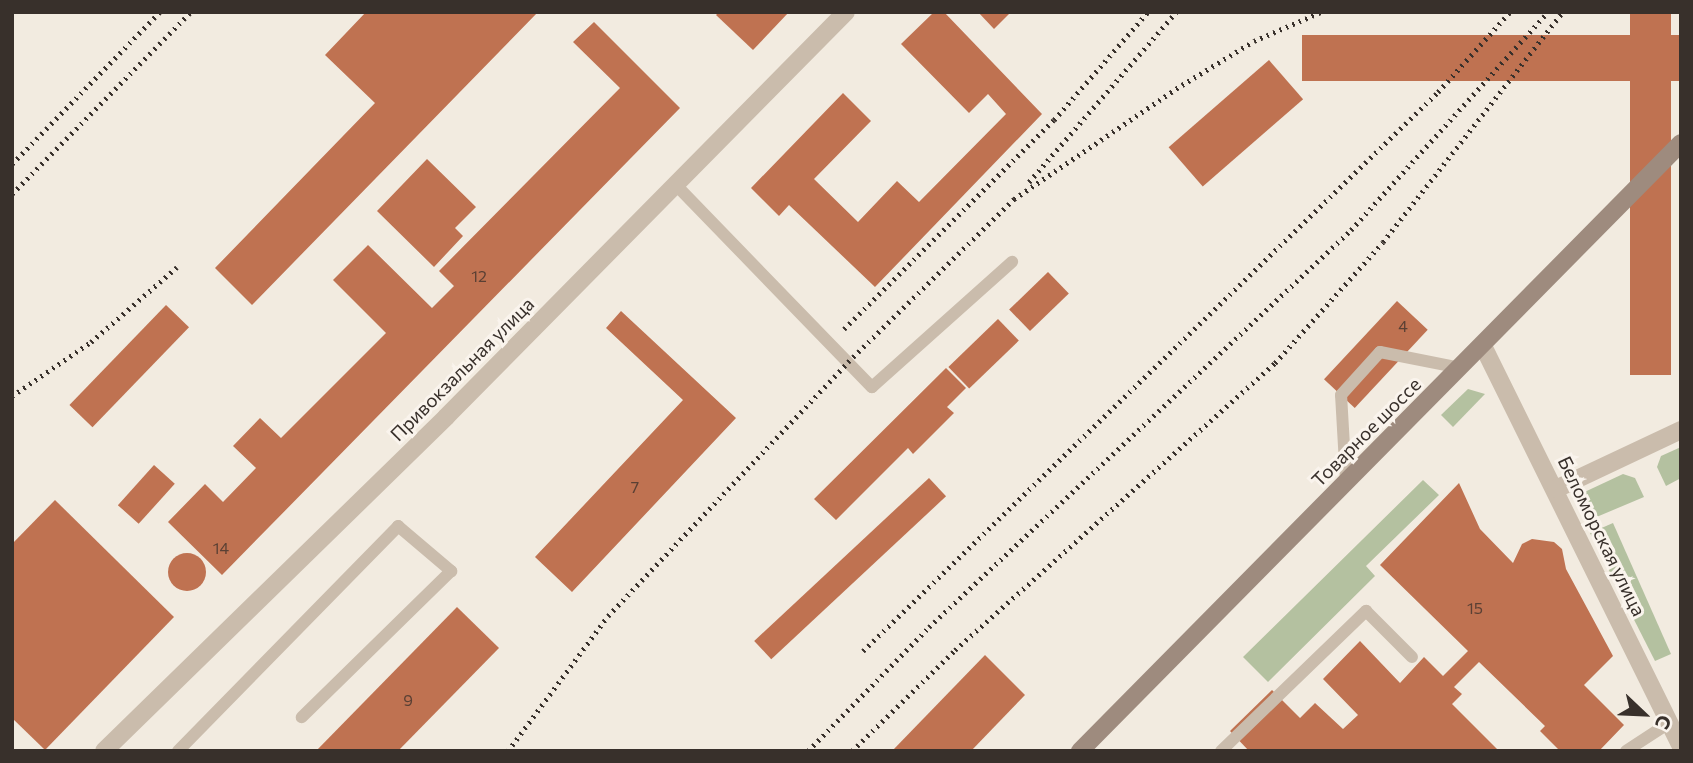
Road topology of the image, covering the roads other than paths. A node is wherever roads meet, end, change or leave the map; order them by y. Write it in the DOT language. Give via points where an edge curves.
graph roads {
  1 [pos="846,12"];
  2 [pos="1681,143"];
  3 [pos="675,184"];
  4 [pos="1012,262"];
  5 [pos="1483,346"];
  6 [pos="1461,368"];
  7 [pos="1681,430"];
  8 [pos="1346,481"];
  9 [pos="1556,489"];
  10 [pos="1412,657"];
  11 [pos="303,717"];
  12 [pos="1670,723"];
  13 [pos="1681,746"];
  14 [pos="104,751"];
  15 [pos="178,751"];
  16 [pos="1080,751"];
  17 [pos="1221,751"];
  18 [pos="1626,751"];
  1 -- 3 [label="street, Привокзальная улица"];
  2 -- 5 [label="street, Товарное шоссе"];
  3 -- 4 [label="lane" via="872,387"];
  3 -- 14 [label="street, Привокзальная улица"];
  5 -- 6 [label="street, Товарное шоссе"];
  5 -- 9 [label="street, Беломорская улица"];
  6 -- 8 [label="street, Товарное шоссе"];
  6 -- 8 [label="lane" via="1380,352 1341,395"];
  7 -- 9 [label="street"];
  8 -- 16 [label="street, Товарное шоссе"];
  9 -- 12 [label="street, Беломорская улица"];
  10 -- 17 [label="lane" via="1366,611"];
  11 -- 15 [label="lane" via="451,571 398,527"];
  12 -- 13 [label="street, Беломорская улица"];
  12 -- 18 [label="lane"];
}
